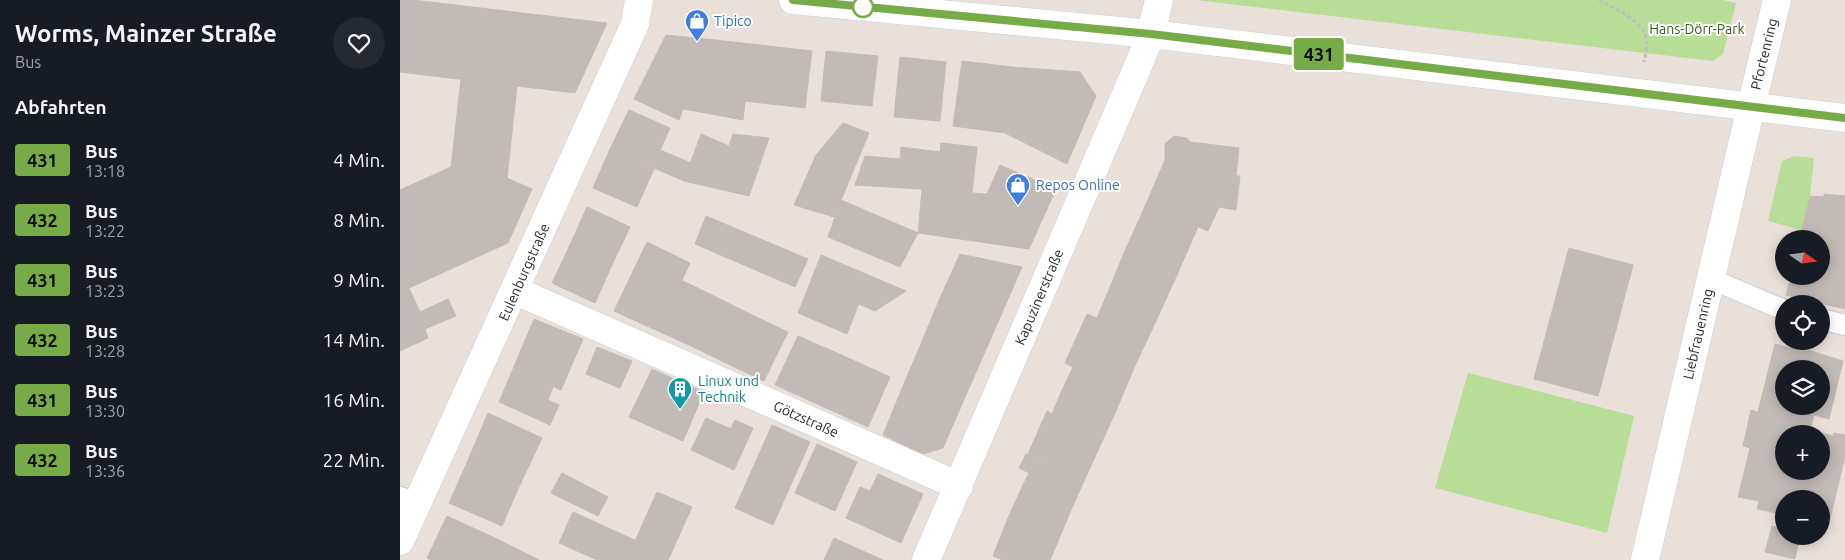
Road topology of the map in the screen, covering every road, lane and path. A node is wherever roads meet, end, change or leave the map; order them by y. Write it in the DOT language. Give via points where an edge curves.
graph roads {
  1 [pos="639,0"];
  2 [pos="793,0"];
  3 [pos="1158,0"];
  4 [pos="1598,0"];
  5 [pos="1777,0"];
  6 [pos="1151,34"];
  7 [pos="1639,94"];
  8 [pos="1751,107"];
  9 [pos="1845,118"];
  10 [pos="1711,279"];
  11 [pos="516,291"];
  12 [pos="1775,306"];
  13 [pos="1830,321"];
  14 [pos="1845,325"];
  15 [pos="958,486"];
  16 [pos="409,500"];
  17 [pos="400,541"];
  18 [pos="926,560"];
  19 [pos="1645,560"];
  1 -- 11 [label="street, Eulenburgstraße" via="635,24"];
  2 -- 6 [label="street"];
  3 -- 6 [label="street, Kapuzinerstraße"];
  4 -- 7 [label="path" via="1635,22 1646,36"];
  5 -- 8 [label="street, Pfortenring"];
  6 -- 7 [label="street"];
  6 -- 15 [label="street, Kapuzinerstraße"];
  7 -- 8 [label="street"];
  8 -- 9 [label="street"];
  8 -- 10 [label="street, Liebfrauenring"];
  10 -- 12 [label="lane"];
  10 -- 19 [label="street, Liebfrauenring"];
  11 -- 15 [label="street, Götzstraße"];
  11 -- 16 [label="street, Eulenburgstraße"];
  13 -- 14 [label="lane"];
  15 -- 18 [label="street, Kapuzinerstraße"];
  16 -- 17 [label="street, Eulenburgstraße"];
}
